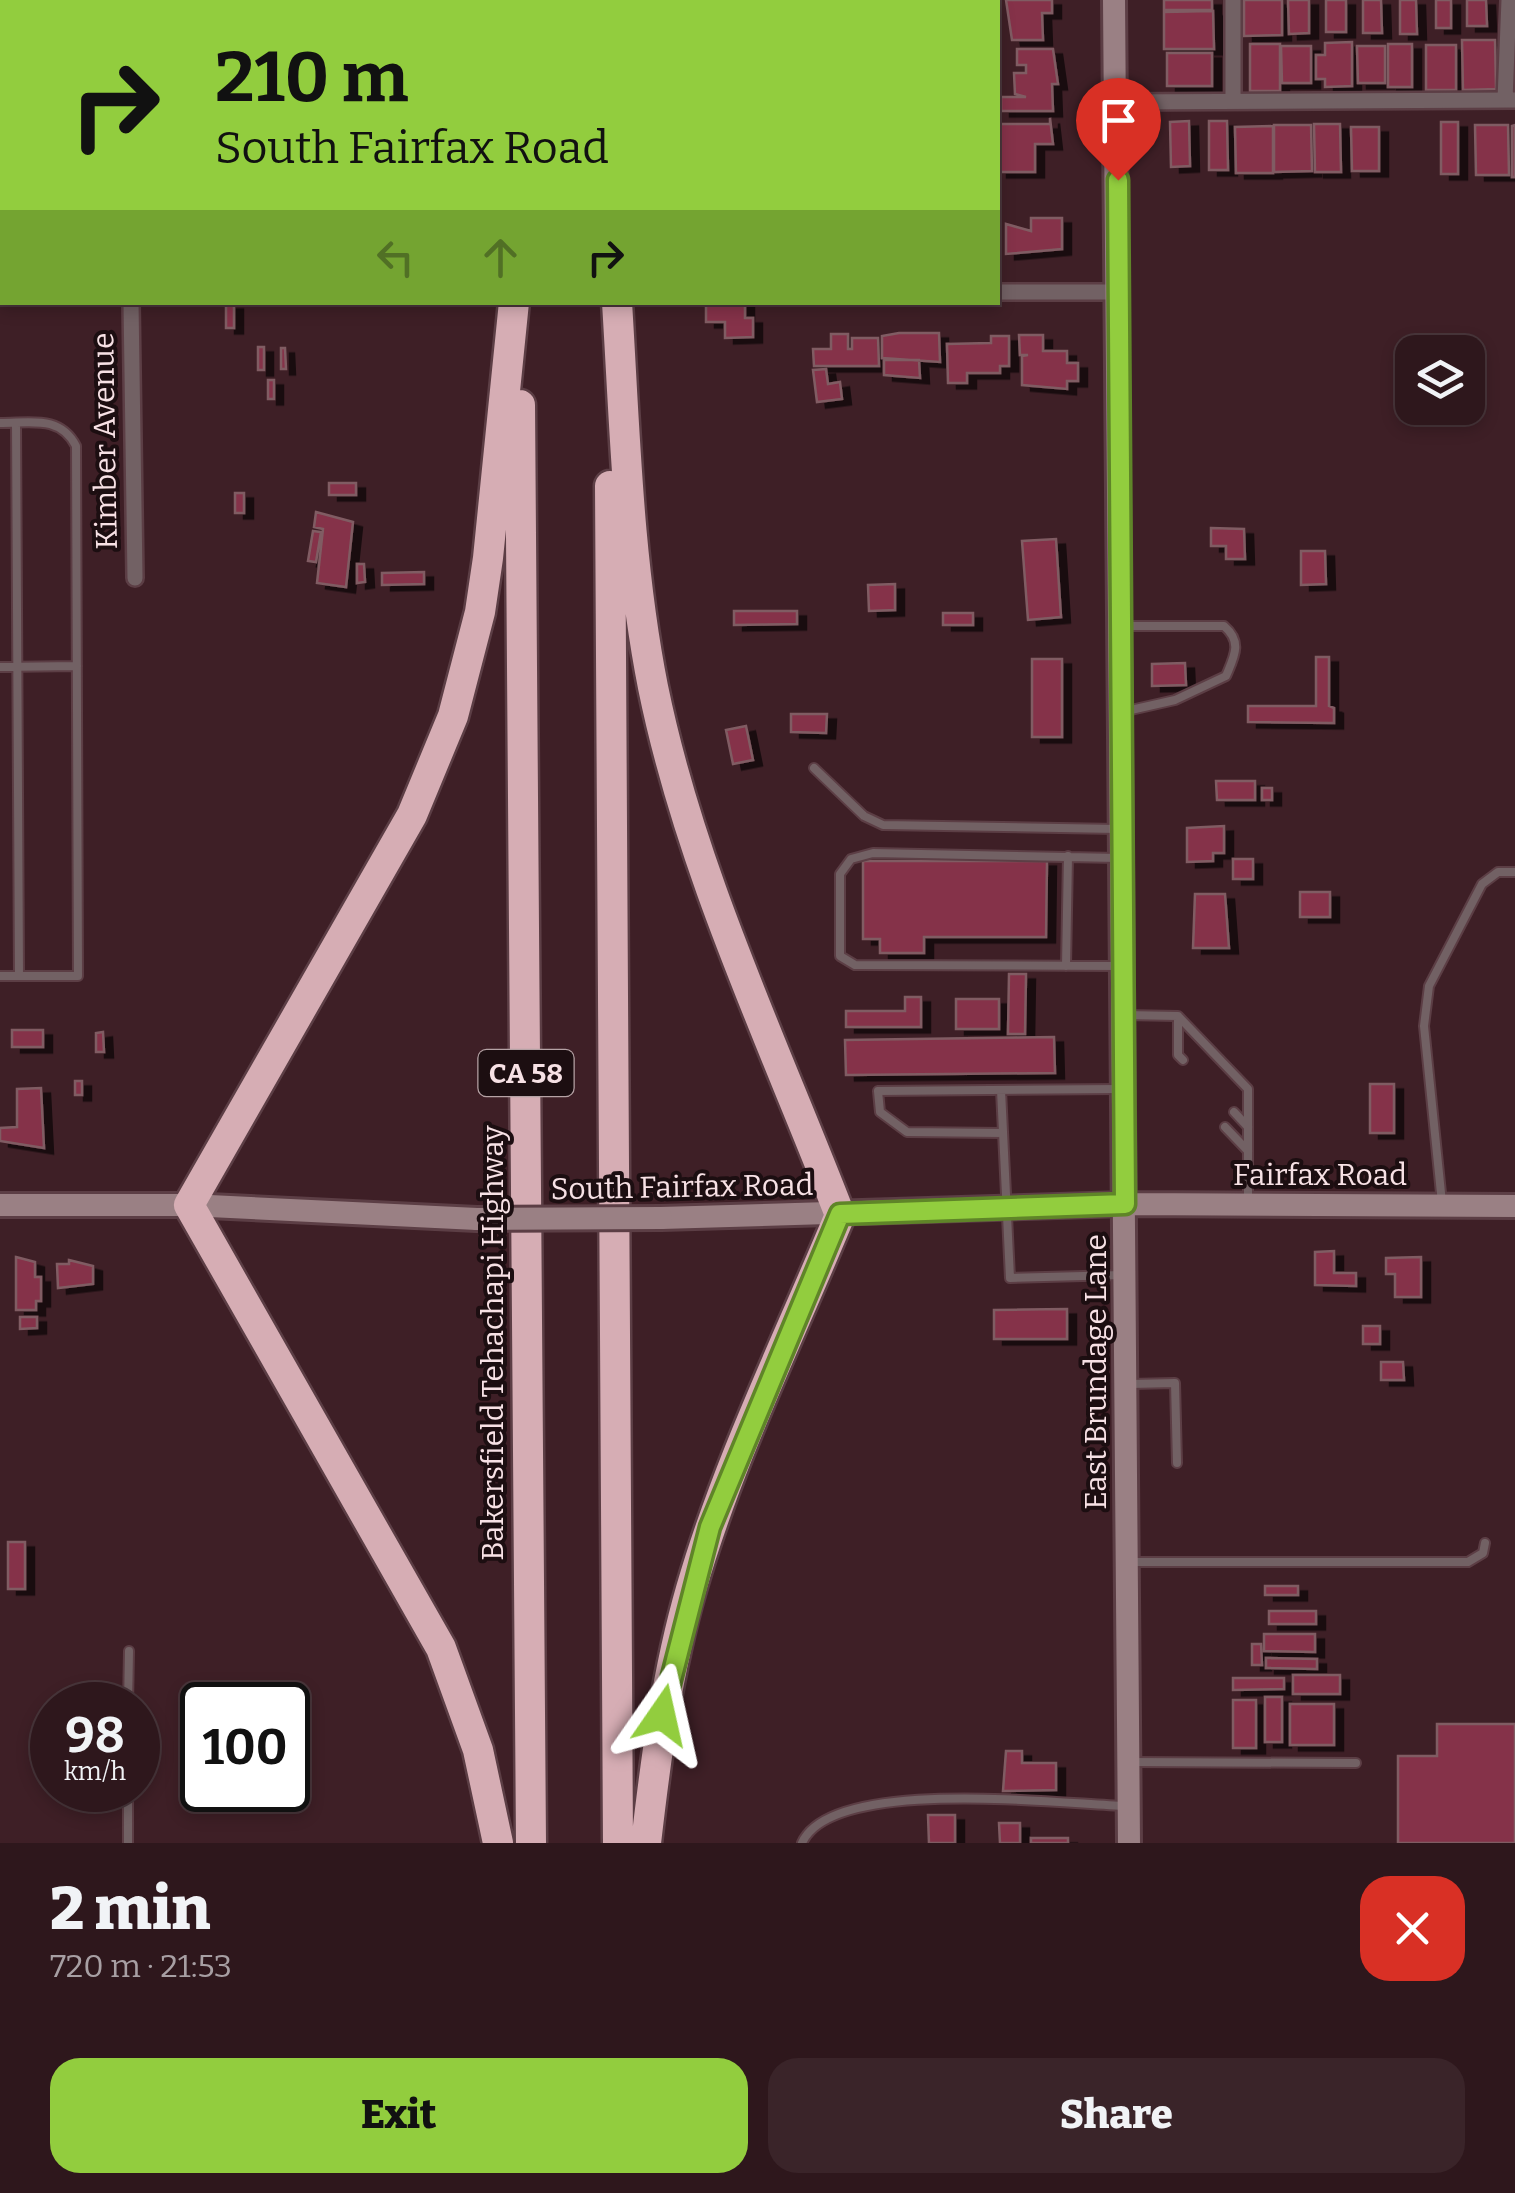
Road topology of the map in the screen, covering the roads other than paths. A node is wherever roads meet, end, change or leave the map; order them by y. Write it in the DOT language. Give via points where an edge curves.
graph roads {
  1 [pos="1114,0"];
  2 [pos="1233,0"];
  3 [pos="1510,0"];
  4 [pos="1233,98"];
  5 [pos="1510,100"];
  6 [pos="1115,102"];
  7 [pos="1000,292"];
  8 [pos="1118,292"];
  9 [pos="131,305"];
  10 [pos="517,305"];
  11 [pos="517,305"];
  12 [pos="609,305"];
  13 [pos="617,305"];
  14 [pos="0,423"];
  15 [pos="16,423"];
  16 [pos="134,578"];
  17 [pos="1121,626"];
  18 [pos="17,666"];
  19 [pos="77,666"];
  20 [pos="0,667"];
  21 [pos="1122,712"];
  22 [pos="814,768"];
  23 [pos="1122,829"];
  24 [pos="1068,856"];
  25 [pos="1122,858"];
  26 [pos="1515,872"];
  27 [pos="1066,966"];
  28 [pos="1123,966"];
  29 [pos="0,976"];
  30 [pos="19,976"];
  31 [pos="1124,1014"];
  32 [pos="1178,1016"];
  33 [pos="1180,1059"];
  34 [pos="1124,1089"];
  35 [pos="1002,1090"];
  36 [pos="1234,1112"];
  37 [pos="1248,1126"];
  38 [pos="1225,1127"];
  39 [pos="1003,1133"];
  40 [pos="1248,1151"];
  41 [pos="1125,1204"];
  42 [pos="1248,1204"];
  43 [pos="0,1205"];
  44 [pos="189,1205"];
  45 [pos="1442,1206"];
  46 [pos="1515,1206"];
  47 [pos="1007,1210"];
  48 [pos="840,1214"];
  49 [pos="1125,1275"];
  50 [pos="1126,1384"];
  51 [pos="1177,1463"];
  52 [pos="1485,1544"];
  53 [pos="1128,1562"];
  54 [pos="128,1651"];
  55 [pos="128,1682"];
  56 [pos="1129,1762"];
  57 [pos="1356,1764"];
  58 [pos="1129,1806"];
  59 [pos="128,1812"];
  60 [pos="128,1843"];
  61 [pos="498,1843"];
  62 [pos="532,1843"];
  63 [pos="618,1843"];
  64 [pos="646,1843"];
  65 [pos="802,1843"];
  66 [pos="1129,1843"];
  1 -- 6 [label="main road, East Brundage Lane"];
  2 -- 4 [label="street"];
  3 -- 5 [label="street"];
  4 -- 5 [label="street"];
  4 -- 6 [label="street"];
  6 -- 8 [label="main road, East Brundage Lane"];
  7 -- 8 [label="street"];
  8 -- 17 [label="main road, East Brundage Lane"];
  9 -- 16 [label="street, Kimber Avenue"];
  10 -- 44 [label="highway" via="480,612 453,716 412,816"];
  11 -- 62 [label="highway, Bakersfield Tehachapi Highway / CA 58"];
  12 -- 63 [label="highway, CA 58"];
  13 -- 48 [label="highway" via="632,539 668,752 703,863"];
  14 -- 15 [label="lane"];
  15 -- 18 [label="lane"];
  15 -- 19 [label="lane" via="57,423 76,446"];
  17 -- 21 [label="main road, East Brundage Lane"];
  17 -- 21 [label="lane" via="1224,626 1237,649 1226,676 1176,700"];
  18 -- 19 [label="lane"];
  18 -- 20 [label="lane"];
  18 -- 30 [label="lane"];
  19 -- 30 [label="lane" via="78,976"];
  21 -- 23 [label="main road, East Brundage Lane"];
  22 -- 23 [label="lane" via="864,816 883,825"];
  23 -- 25 [label="main road, East Brundage Lane"];
  24 -- 25 [label="lane"];
  24 -- 27 [label="lane"];
  24 -- 27 [label="lane" via="873,852 850,860 840,874 840,956 854,965"];
  25 -- 28 [label="main road, East Brundage Lane"];
  26 -- 45 [label="lane" via="1498,872 1482,884 1429,986 1424,1026"];
  27 -- 28 [label="lane"];
  28 -- 31 [label="main road, East Brundage Lane"];
  29 -- 30 [label="lane"];
  31 -- 32 [label="lane"];
  31 -- 34 [label="main road, East Brundage Lane"];
  32 -- 33 [label="lane"];
  32 -- 37 [label="lane" via="1248,1089"];
  34 -- 35 [label="lane"];
  34 -- 41 [label="main road, East Brundage Lane"];
  35 -- 39 [label="lane"];
  35 -- 39 [label="lane" via="878,1091 880,1112 907,1132"];
  36 -- 37 [label="lane"];
  37 -- 40 [label="lane"];
  38 -- 40 [label="lane"];
  39 -- 47 [label="lane"];
  40 -- 42 [label="lane"];
  41 -- 42 [label="main road, Fairfax Road"];
  41 -- 47 [label="main road, South Fairfax Road"];
  41 -- 49 [label="main road, East Brundage Lane"];
  42 -- 45 [label="main road, Fairfax Road"];
  43 -- 44 [label="main road, South Fairfax Road"];
  44 -- 48 [label="main road, South Fairfax Road, bridge" via="476,1219"];
  44 -- 61 [label="highway" via="433,1632 478,1750"];
  45 -- 46 [label="main road, Fairfax Road"];
  47 -- 48 [label="main road, South Fairfax Road"];
  47 -- 49 [label="lane" via="1010,1278"];
  48 -- 64 [label="highway" via="710,1527 662,1715"];
  49 -- 50 [label="main road, East Brundage Lane"];
  50 -- 51 [label="lane" via="1175,1382"];
  50 -- 53 [label="main road, East Brundage Lane"];
  52 -- 53 [label="lane" via="1468,1562"];
  53 -- 56 [label="main road, East Brundage Lane"];
  54 -- 55 [label="lane"];
  56 -- 57 [label="lane"];
  56 -- 58 [label="main road, East Brundage Lane"];
  58 -- 65 [label="lane" via="882,1801 861,1804 807,1832"];
  58 -- 66 [label="main road, East Brundage Lane"];
  59 -- 60 [label="lane"];
}
